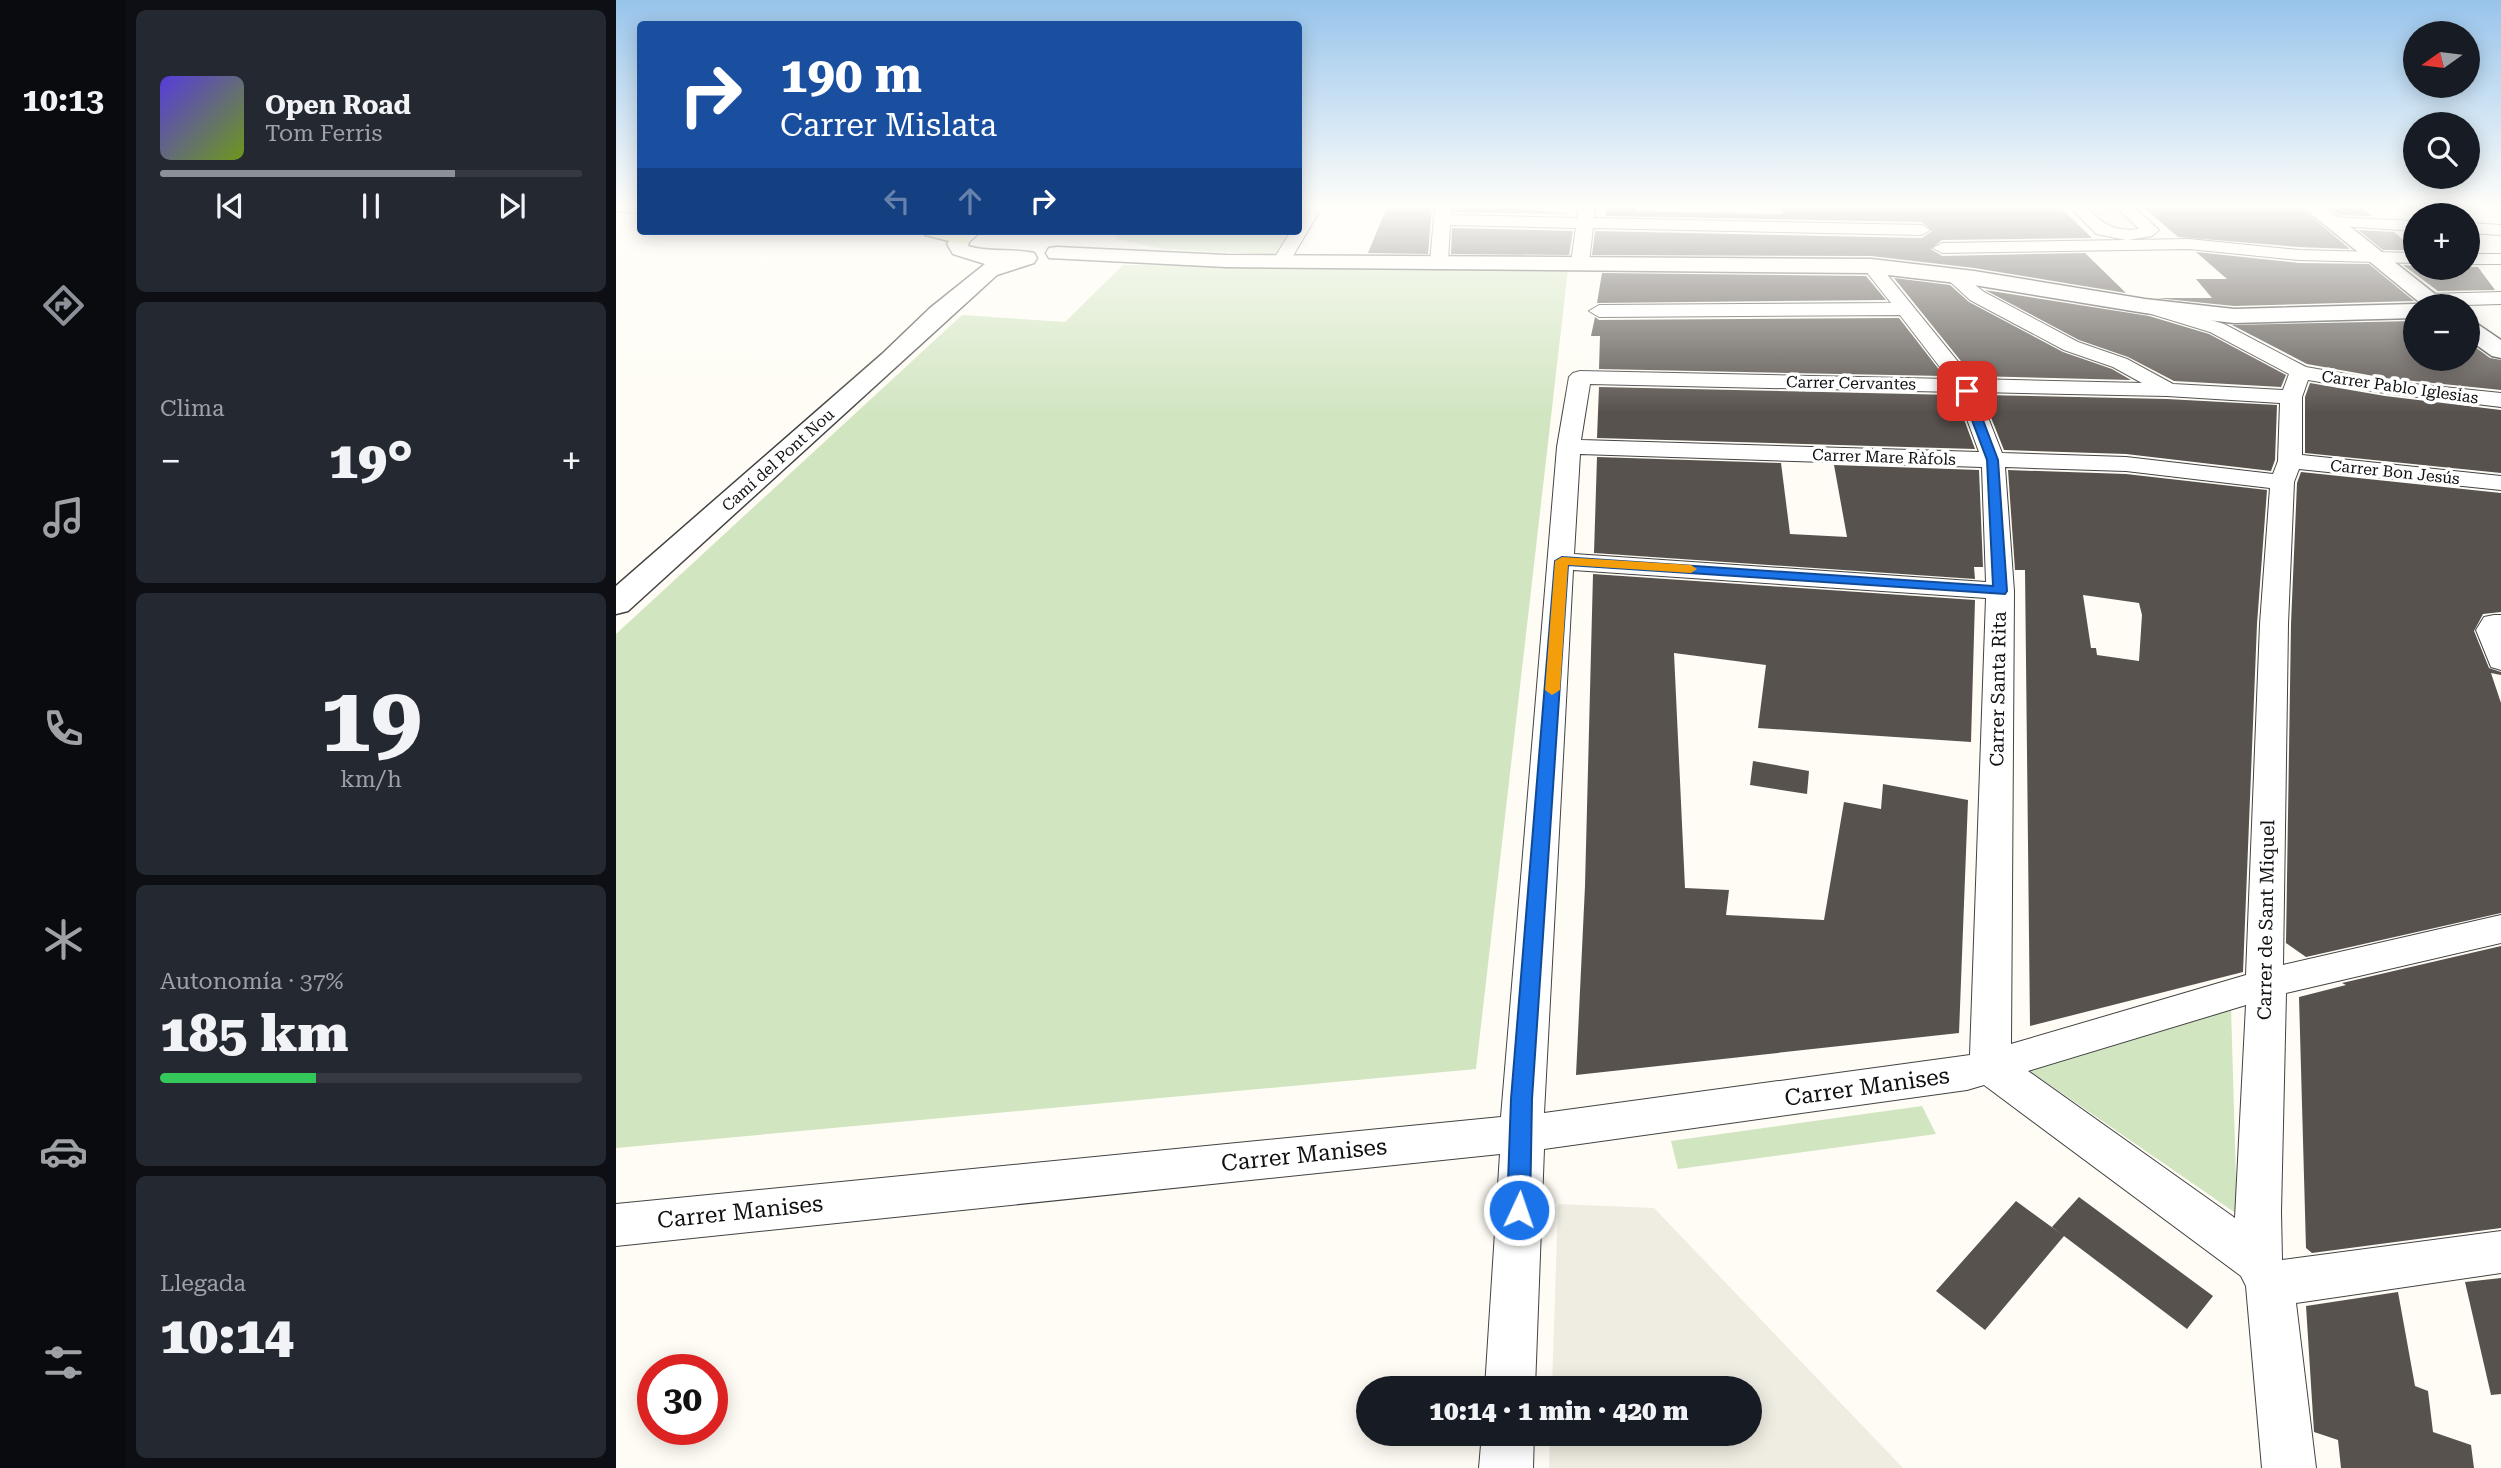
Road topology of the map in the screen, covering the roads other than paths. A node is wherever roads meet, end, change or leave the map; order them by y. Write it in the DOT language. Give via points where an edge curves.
graph roads {
  1 [pos="953,276"];
  2 [pos="982,276"];
  3 [pos="1879,276"];
  4 [pos="1951,276"];
  5 [pos="2395,276"];
  6 [pos="1963,277"];
  7 [pos="2414,294"];
  8 [pos="2501,298"];
  9 [pos="2480,300"];
  10 [pos="2403,308"];
  11 [pos="1905,309"];
  12 [pos="1599,311"];
  13 [pos="938,313"];
  14 [pos="2225,322"];
  15 [pos="2480,337"];
  16 [pos="2501,351"];
  17 [pos="1965,385"];
  18 [pos="2296,385"];
  19 [pos="2167,390"];
  20 [pos="2501,400"];
  21 [pos="1569,447"];
  22 [pos="1993,460"];
  23 [pos="2286,472"];
  24 [pos="2501,483"];
  25 [pos="1562,561"];
  26 [pos="2000,591"];
  27 [pos="616,604"];
  28 [pos="2501,623"];
  29 [pos="2501,662"];
  30 [pos="2501,929"];
  31 [pos="2267,985"];
  32 [pos="1990,1066"];
  33 [pos="1522,1133"];
  34 [pos="616,1225"];
  35 [pos="2501,1252"];
  36 [pos="2264,1272"];
  37 [pos="1511,1376"];
  38 [pos="1507,1446"];
  39 [pos="1506,1468"];
  40 [pos="2288,1468"];
  1 -- 13 [label="street, Camí del Pont Nou"];
  2 -- 13 [label="street, Camí del Pont Nou"];
  3 -- 11 [label="street, Carrer Santa Rita"];
  4 -- 6 [label="street"];
  5 -- 7 [label="street"];
  6 -- 14 [label="street"];
  6 -- 19 [label="street" via="1977,296 2071,346 2149,376"];
  8 -- 9 [label="street"];
  10 -- 14 [label="street"];
  11 -- 12 [label="street"];
  11 -- 17 [label="street, Carrer Santa Rita"];
  13 -- 27 [label="street, Camí del Pont Nou"];
  14 -- 18 [label="street, Carrer Pablo Iglesias"];
  15 -- 16 [label="street"];
  17 -- 19 [label="street, Carrer Cervantes"];
  17 -- 21 [label="street, Carrer Cervantes" via="1580,377"];
  17 -- 22 [label="street, Carrer Santa Rita"];
  18 -- 19 [label="street, Carrer Cervantes"];
  18 -- 20 [label="street, Carrer Pablo Iglesias" via="2385,387"];
  18 -- 23 [label="street, Carrer de Sant Miquel"];
  21 -- 22 [label="street, Carrer Mare Ràfols"];
  21 -- 25 [label="street"];
  22 -- 23 [label="street, Carrer Mare Ràfols"];
  22 -- 26 [label="street, Carrer Santa Rita"];
  23 -- 24 [label="street, Carrer Bon Jesús"];
  23 -- 31 [label="street, Carrer de Sant Miquel" via="2274,624"];
  25 -- 26 [label="street"];
  25 -- 33 [label="street"];
  26 -- 32 [label="street, Carrer Santa Rita"];
  28 -- 29 [label="street" via="2494,623 2490,631"];
  30 -- 31 [label="street, Carrer Manises"];
  31 -- 32 [label="street, Carrer Manises"];
  31 -- 36 [label="street, Carrer de Sant Miquel"];
  32 -- 33 [label="street, Carrer Manises" via="1968,1073"];
  32 -- 36 [label="street"];
  33 -- 34 [label="street, Carrer Manises"];
  33 -- 37 [label="street"];
  35 -- 36 [label="street"];
  36 -- 40 [label="street, Carrer de Sant Miquel"];
  38 -- 39 [label="street"];
}
